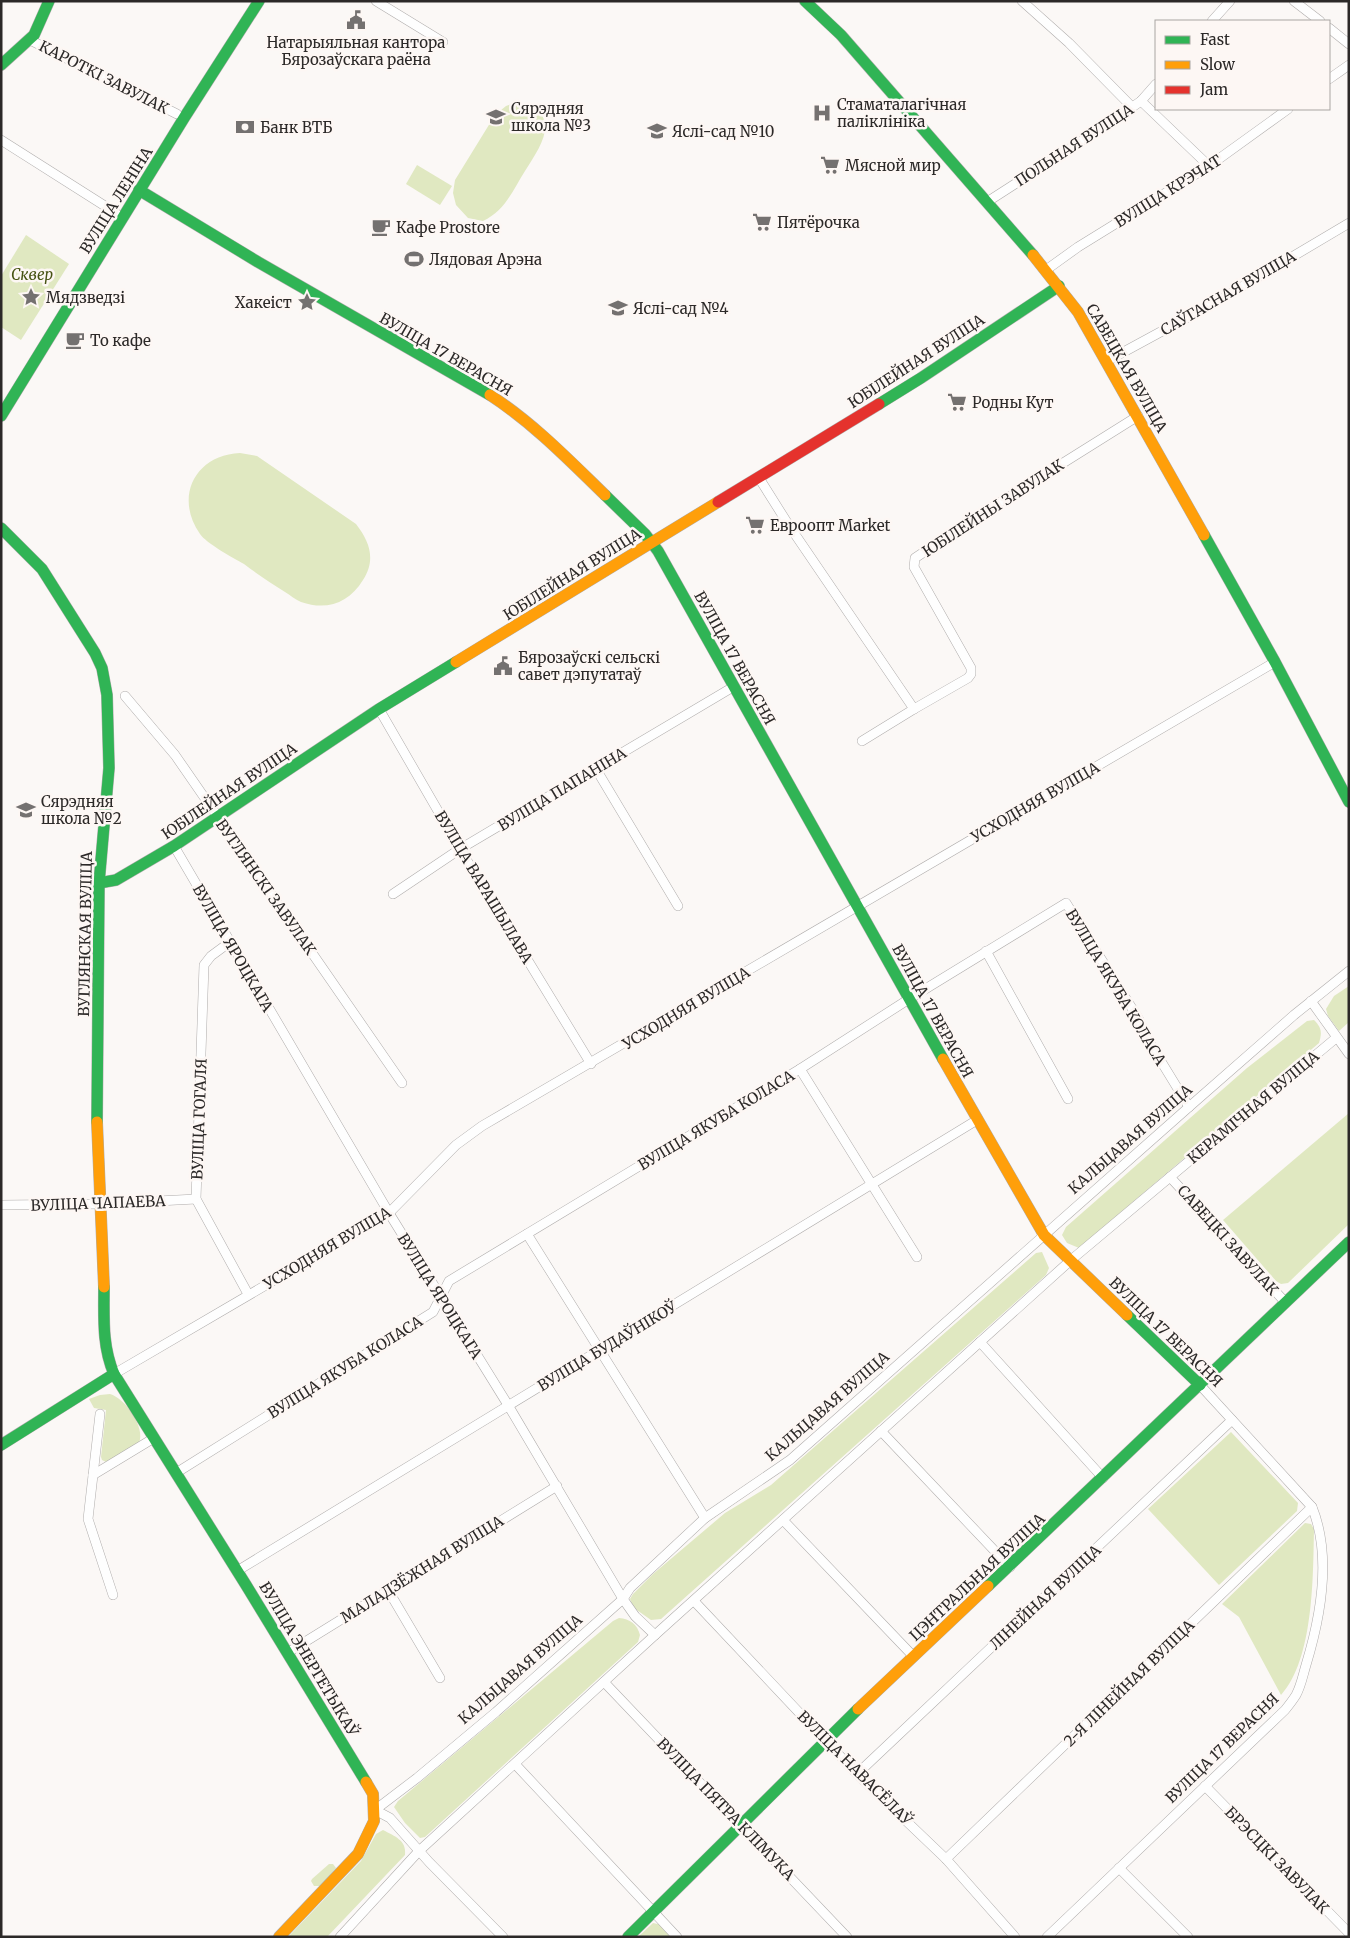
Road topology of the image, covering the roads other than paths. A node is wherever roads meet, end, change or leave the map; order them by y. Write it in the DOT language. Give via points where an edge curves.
graph roads {
  1 [pos="49,1"];
  2 [pos="248,1"];
  3 [pos="259,1"];
  4 [pos="376,1"];
  5 [pos="806,1"];
  6 [pos="1022,1"];
  7 [pos="1230,1"];
  8 [pos="1294,1"];
  9 [pos="1213,20"];
  10 [pos="1319,20"];
  11 [pos="1330,29"];
  12 [pos="30,40"];
  13 [pos="443,42"];
  14 [pos="1349,44"];
  15 [pos="1,65"];
  16 [pos="1349,65"];
  17 [pos="1330,78"];
  18 [pos="1155,85"];
  19 [pos="1141,101"];
  20 [pos="1132,107"];
  21 [pos="1287,110"];
  22 [pos="181,116"];
  23 [pos="1,140"];
  24 [pos="1209,166"];
  25 [pos="136,188"];
  26 [pos="987,202"];
  27 [pos="119,215"];
  28 [pos="1349,223"];
  29 [pos="1046,270"];
  30 [pos="1059,286"];
  31 [pos="1107,360"];
  32 [pos="1,399"];
  33 [pos="1,416"];
  34 [pos="1138,416"];
  35 [pos="759,478"];
  36 [pos="1,528"];
  37 [pos="652,542"];
  38 [pos="1275,662"];
  39 [pos="733,687"];
  40 [pos="126,696"];
  41 [pos="379,709"];
  42 [pos="914,709"];
  43 [pos="862,742"];
  44 [pos="596,770"];
  45 [pos="1349,802"];
  46 [pos="217,818"];
  47 [pos="174,846"];
  48 [pos="460,849"];
  49 [pos="99,883"];
  50 [pos="393,894"];
  51 [pos="678,906"];
  52 [pos="858,906"];
  53 [pos="230,942"];
  54 [pos="986,951"];
  55 [pos="1349,971"];
  56 [pos="909,999"];
  57 [pos="1311,1001"];
  58 [pos="1336,1038"];
  59 [pos="1349,1054"];
  60 [pos="591,1064"];
  61 [pos="800,1069"];
  62 [pos="402,1082"];
  63 [pos="1068,1099"];
  64 [pos="1189,1107"];
  65 [pos="977,1120"];
  66 [pos="1170,1176"];
  67 [pos="872,1185"];
  68 [pos="196,1200"];
  69 [pos="101,1204"];
  70 [pos="1,1205"];
  71 [pos="389,1213"];
  72 [pos="527,1234"];
  73 [pos="1044,1235"];
  74 [pos="1349,1242"];
  75 [pos="917,1257"];
  76 [pos="1071,1260"];
  77 [pos="248,1294"];
  78 [pos="440,1297"];
  79 [pos="1286,1303"];
  80 [pos="980,1342"];
  81 [pos="599,1352"];
  82 [pos="114,1374"];
  83 [pos="1200,1385"];
  84 [pos="508,1405"];
  85 [pos="100,1414"];
  86 [pos="1232,1420"];
  87 [pos="881,1431"];
  88 [pos="154,1438"];
  89 [pos="1,1445"];
  90 [pos="176,1473"];
  91 [pos="93,1476"];
  92 [pos="1103,1478"];
  93 [pos="557,1486"];
  94 [pos="1312,1507"];
  95 [pos="705,1518"];
  96 [pos="783,1520"];
  97 [pos="1010,1567"];
  98 [pos="237,1570"];
  99 [pos="388,1590"];
  100 [pos="113,1595"];
  101 [pos="623,1598"];
  102 [pos="694,1601"];
  103 [pos="655,1635"];
  104 [pos="287,1653"];
  105 [pos="914,1657"];
  106 [pos="440,1678"];
  107 [pos="604,1682"];
  108 [pos="826,1740"];
  109 [pos="515,1764"];
  110 [pos="857,1774"];
  111 [pos="1205,1786"];
  112 [pos="375,1810"];
  113 [pos="741,1825"];
  114 [pos="419,1851"];
  115 [pos="946,1859"];
  116 [pos="1119,1868"];
  117 [pos="654,1913"];
  118 [pos="1349,1933"];
  119 [pos="278,1937"];
  120 [pos="340,1937"];
  121 [pos="502,1937"];
  122 [pos="628,1937"];
  123 [pos="677,1937"];
  124 [pos="847,1937"];
  125 [pos="1014,1937"];
  126 [pos="1046,1937"];
  127 [pos="1188,1937"];
  1 -- 12 [label="street"];
  2 -- 22 [label="street, ВУЛІЦА ЛЕНІНА"];
  3 -- 22 [label="street, ВУЛІЦА ЛЕНІНА"];
  4 -- 13 [label="street"];
  5 -- 26 [label="street, САВЕЦКАЯ ВУЛІЦА" via="831,24"];
  6 -- 20 [label="street"];
  7 -- 9 [label="street"];
  8 -- 10 [label="street"];
  11 -- 14 [label="street"];
  12 -- 15 [label="street"];
  12 -- 22 [label="street, КАРОТКІ ЗАВУЛАК"];
  16 -- 17 [label="street"];
  18 -- 19 [label="street, ПОЛЬНАЯ ВУЛІЦА"];
  19 -- 20 [label="street, ПОЛЬНАЯ ВУЛІЦА"];
  19 -- 24 [label="street"];
  20 -- 26 [label="street, ПОЛЬНАЯ ВУЛІЦА"];
  21 -- 24 [label="street, ВУЛІЦА КРЭЧАТ"];
  22 -- 25 [label="street, ВУЛІЦА ЛЕНІНА"];
  23 -- 27 [label="street"];
  24 -- 29 [label="street, ВУЛІЦА КРЭЧАТ"];
  25 -- 27 [label="street, ВУЛІЦА ЛЕНІНА"];
  25 -- 37 [label="street, ВУЛІЦА 17 ВЕРАСНЯ" via="516,412"];
  26 -- 29 [label="street, САВЕЦКАЯ ВУЛІЦА"];
  27 -- 32 [label="street, ВУЛІЦА ЛЕНІНА"];
  27 -- 33 [label="street, ВУЛІЦА ЛЕНІНА"];
  28 -- 31 [label="street, САЎГАСНАЯ ВУЛІЦА" via="1223,298"];
  29 -- 30 [label="street, САВЕЦКАЯ ВУЛІЦА"];
  30 -- 31 [label="street, САВЕЦКАЯ ВУЛІЦА"];
  30 -- 35 [label="street, ЮБІЛЕЙНАЯ ВУЛІЦА" via="921,378"];
  31 -- 34 [label="street, САВЕЦКАЯ ВУЛІЦА"];
  34 -- 38 [label="street, САВЕЦКАЯ ВУЛІЦА"];
  34 -- 42 [label="street, ЮБІЛЕЙНЫ ЗАВУЛАК" via="915,558 914,567 971,668 971,674"];
  35 -- 37 [label="street, ЮБІЛЕЙНАЯ ВУЛІЦА"];
  35 -- 42 [label="street"];
  36 -- 49 [label="street, ВУГЛЯНСКАЯ ВУЛІЦА" via="42,569 102,668 108,705 109,768"];
  37 -- 39 [label="street, ВУЛІЦА 17 ВЕРАСНЯ"];
  37 -- 41 [label="street, ЮБІЛЕЙНАЯ ВУЛІЦА"];
  38 -- 45 [label="street, САВЕЦКАЯ ВУЛІЦА"];
  38 -- 52 [label="street, УСХОДНЯЯ ВУЛІЦА"];
  39 -- 44 [label="street, ВУЛІЦА ПАПАНІНА"];
  39 -- 52 [label="street, ВУЛІЦА 17 ВЕРАСНЯ"];
  40 -- 46 [label="street, ВУГЛЯНСКІ ЗАВУЛАК" via="175,755"];
  41 -- 46 [label="street, ЮБІЛЕЙНАЯ ВУЛІЦА"];
  41 -- 48 [label="street, ВУЛІЦА ВАРАШЫЛАВА"];
  42 -- 43 [label="street, ЮБІЛЕЙНЫ ЗАВУЛАК"];
  44 -- 48 [label="street, ВУЛІЦА ПАПАНІНА"];
  44 -- 51 [label="street"];
  46 -- 47 [label="street, ЮБІЛЕЙНАЯ ВУЛІЦА"];
  46 -- 62 [label="street, ВУГЛЯНСКІ ЗАВУЛАК"];
  47 -- 49 [label="street, ЮБІЛЕЙНАЯ ВУЛІЦА" via="116,880"];
  47 -- 53 [label="street, ВУЛІЦА ЯРОЦКАГА"];
  48 -- 50 [label="street, ВУЛІЦА ПАПАНІНА"];
  48 -- 60 [label="street, ВУЛІЦА ВАРАШЫЛАВА"];
  49 -- 69 [label="street, ВУГЛЯНСКАЯ ВУЛІЦА" via="97,1120"];
  52 -- 56 [label="street, ВУЛІЦА 17 ВЕРАСНЯ"];
  52 -- 60 [label="street, УСХОДНЯЯ ВУЛІЦА"];
  53 -- 68 [label="street, ВУЛІЦА ГОГАЛЯ" via="210,956 204,965"];
  53 -- 71 [label="street, ВУЛІЦА ЯРОЦКАГА"];
  54 -- 56 [label="street, ВУЛІЦА ЯКУБА КОЛАСА"];
  54 -- 63 [label="street"];
  54 -- 64 [label="street, ВУЛІЦА ЯКУБА КОЛАСА" via="1066,903"];
  55 -- 57 [label="street, КАЛЬЦАВАЯ ВУЛІЦА"];
  56 -- 61 [label="street, ВУЛІЦА ЯКУБА КОЛАСА"];
  56 -- 65 [label="street, ВУЛІЦА 17 ВЕРАСНЯ"];
  57 -- 58 [label="street"];
  57 -- 64 [label="street, КАЛЬЦАВАЯ ВУЛІЦА"];
  58 -- 59 [label="street"];
  58 -- 66 [label="street, КЕРАМІЧНАЯ ВУЛІЦА"];
  60 -- 71 [label="street, УСХОДНЯЯ ВУЛІЦА" via="482,1126 456,1145"];
  61 -- 67 [label="street"];
  61 -- 72 [label="street, ВУЛІЦА ЯКУБА КОЛАСА"];
  64 -- 73 [label="street, КАЛЬЦАВАЯ ВУЛІЦА"];
  65 -- 67 [label="street, ВУЛІЦА БУДАЎНІКОЎ"];
  65 -- 73 [label="street, ВУЛІЦА 17 ВЕРАСНЯ"];
  66 -- 76 [label="street, КЕРАМІЧНАЯ ВУЛІЦА"];
  66 -- 79 [label="street, САВЕЦКІ ЗАВУЛАК"];
  67 -- 75 [label="street"];
  67 -- 81 [label="street, ВУЛІЦА БУДАЎНІКОЎ"];
  68 -- 69 [label="street, ВУЛІЦА ЧАПАЕВА"];
  68 -- 77 [label="street, ВУЛІЦА ГОГАЛЯ"];
  69 -- 70 [label="street, ВУЛІЦА ЧАПАЕВА"];
  69 -- 82 [label="street, ВУГЛЯНСКАЯ ВУЛІЦА" via="105,1341"];
  71 -- 77 [label="street, УСХОДНЯЯ ВУЛІЦА"];
  71 -- 78 [label="street, ВУЛІЦА ЯРОЦКАГА"];
  72 -- 78 [label="street, ВУЛІЦА ЯКУБА КОЛАСА" via="450,1281"];
  72 -- 81 [label="street"];
  73 -- 76 [label="street, ВУЛІЦА 17 ВЕРАСНЯ"];
  73 -- 95 [label="street, КАЛЬЦАВАЯ ВУЛІЦА" via="790,1460"];
  74 -- 79 [label="street, ЦЭНТРАЛЬНАЯ ВУЛІЦА"];
  76 -- 80 [label="street, КЕРАМІЧНАЯ ВУЛІЦА"];
  76 -- 83 [label="street, ВУЛІЦА 17 ВЕРАСНЯ"];
  77 -- 82 [label="street, УСХОДНЯЯ ВУЛІЦА"];
  78 -- 84 [label="street, ВУЛІЦА ЯРОЦКАГА"];
  78 -- 90 [label="street, ВУЛІЦА ЯКУБА КОЛАСА" via="433,1312"];
  79 -- 83 [label="street, ЦЭНТРАЛЬНАЯ ВУЛІЦА"];
  80 -- 87 [label="street, КЕРАМІЧНАЯ ВУЛІЦА"];
  80 -- 92 [label="street"];
  81 -- 84 [label="street, ВУЛІЦА БУДАЎНІКОЎ"];
  81 -- 95 [label="street"];
  82 -- 88 [label="street, ВУЛІЦА ЭНЕРГЕТЫКАЎ"];
  82 -- 89 [label="street"];
  83 -- 86 [label="street, ВУЛІЦА 17 ВЕРАСНЯ"];
  83 -- 92 [label="street, ЦЭНТРАЛЬНАЯ ВУЛІЦА"];
  84 -- 93 [label="street, ВУЛІЦА ЯРОЦКАГА"];
  84 -- 98 [label="street, ВУЛІЦА БУДАЎНІКОЎ"];
  85 -- 91 [label="street"];
  86 -- 94 [label="street, ВУЛІЦА 17 ВЕРАСНЯ"];
  86 -- 110 [label="street, ЛІНЕЙНАЯ ВУЛІЦА"];
  87 -- 96 [label="street, КЕРАМІЧНАЯ ВУЛІЦА"];
  87 -- 97 [label="street"];
  88 -- 90 [label="street, ВУЛІЦА ЭНЕРГЕТЫКАЎ"];
  88 -- 91 [label="street"];
  90 -- 98 [label="street, ВУЛІЦА ЭНЕРГЕТЫКАЎ"];
  91 -- 100 [label="street" via="88,1519"];
  92 -- 97 [label="street, ЦЭНТРАЛЬНАЯ ВУЛІЦА"];
  93 -- 99 [label="street, МАЛАДЗЁЖНАЯ ВУЛІЦА"];
  93 -- 101 [label="street, ВУЛІЦА ЯРОЦКАГА"];
  94 -- 111 [label="street, ВУЛІЦА 17 ВЕРАСНЯ" via="1322,1551 1321,1599 1297,1694 1285,1710"];
  94 -- 115 [label="street, 2-Я ЛІНЕЙНАЯ ВУЛІЦА"];
  95 -- 101 [label="street, КАЛЬЦАВАЯ ВУЛІЦА"];
  96 -- 102 [label="street, КЕРАМІЧНАЯ ВУЛІЦА"];
  96 -- 105 [label="street"];
  97 -- 105 [label="street, ЦЭНТРАЛЬНАЯ ВУЛІЦА"];
  98 -- 104 [label="street, ВУЛІЦА ЭНЕРГЕТЫКАЎ"];
  99 -- 104 [label="street, МАЛАДЗЁЖНАЯ ВУЛІЦА"];
  99 -- 106 [label="street"];
  101 -- 103 [label="street, ВУЛІЦА ЯРОЦКАГА"];
  101 -- 112 [label="street, КАЛЬЦАВАЯ ВУЛІЦА" via="496,1712"];
  102 -- 103 [label="street, КЕРАМІЧНАЯ ВУЛІЦА"];
  102 -- 108 [label="street, ВУЛІЦА НАВАСЁЛАЎ"];
  103 -- 107 [label="street, КЕРАМІЧНАЯ ВУЛІЦА"];
  104 -- 112 [label="street, ВУЛІЦА ЭНЕРГЕТЫКАЎ" via="373,1794"];
  105 -- 108 [label="street, ЦЭНТРАЛЬНАЯ ВУЛІЦА"];
  107 -- 109 [label="street, КЕРАМІЧНАЯ ВУЛІЦА"];
  107 -- 113 [label="street, ВУЛІЦА ПЯТРА КЛІМУКА"];
  108 -- 110 [label="street, ВУЛІЦА НАВАСЁЛАЎ"];
  108 -- 113 [label="street, ЦЭНТРАЛЬНАЯ ВУЛІЦА"];
  109 -- 114 [label="street, КЕРАМІЧНАЯ ВУЛІЦА"];
  109 -- 117 [label="street"];
  110 -- 115 [label="street, ВУЛІЦА НАВАСЁЛАЎ"];
  111 -- 116 [label="street, ВУЛІЦА 17 ВЕРАСНЯ"];
  111 -- 118 [label="street, БРЭСЦКІ ЗАВУЛАК"];
  112 -- 114 [label="street" via="390,1818"];
  112 -- 119 [label="street" via="370,1832 358,1854"];
  113 -- 117 [label="street, ЦЭНТРАЛЬНАЯ ВУЛІЦА"];
  113 -- 124 [label="street, ВУЛІЦА ПЯТРА КЛІМУКА"];
  114 -- 120 [label="street, КЕРАМІЧНАЯ ВУЛІЦА"];
  114 -- 121 [label="street"];
  115 -- 125 [label="street, ВУЛІЦА НАВАСЁЛАЎ"];
  116 -- 126 [label="street, ВУЛІЦА 17 ВЕРАСНЯ"];
  116 -- 127 [label="street"];
  117 -- 122 [label="street, ЦЭНТРАЛЬНАЯ ВУЛІЦА"];
  117 -- 123 [label="street"];
}
